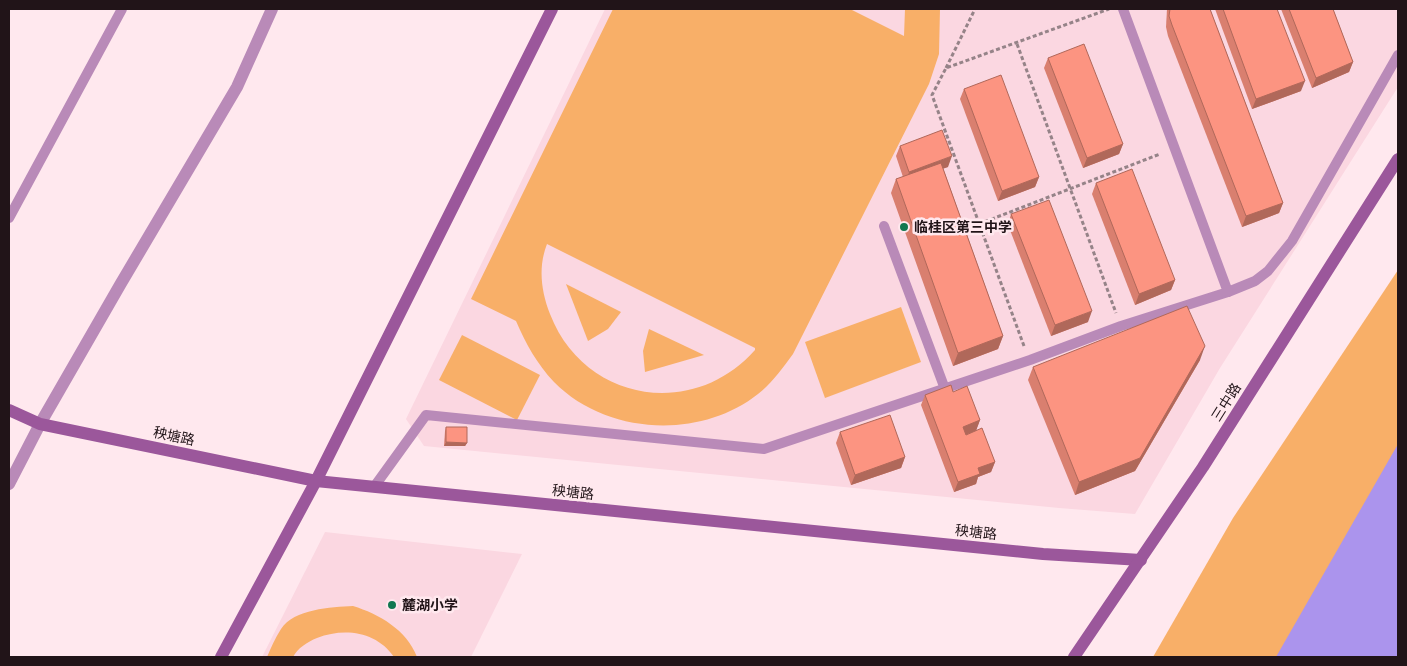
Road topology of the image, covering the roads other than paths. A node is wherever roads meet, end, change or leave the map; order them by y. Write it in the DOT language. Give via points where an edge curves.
graph roads {
  1 [pos="122,9"];
  2 [pos="272,9"];
  3 [pos="552,9"];
  4 [pos="1123,9"];
  5 [pos="1398,55"];
  6 [pos="1398,159"];
  7 [pos="9,218"];
  8 [pos="884,226"];
  9 [pos="1228,292"];
  10 [pos="945,389"];
  11 [pos="9,410"];
  12 [pos="40,424"];
  13 [pos="316,482"];
  14 [pos="9,484"];
  15 [pos="374,487"];
  16 [pos="1141,560"];
  17 [pos="221,657"];
  18 [pos="1074,657"];
  1 -- 7 [label="lane"];
  2 -- 12 [label="street" via="237,87"];
  3 -- 13 [label="main road"];
  4 -- 9 [label="lane"];
  5 -- 9 [label="lane" via="1292,240 1268,271"];
  6 -- 16 [label="main road, 三中路"];
  8 -- 10 [label="lane"];
  9 -- 10 [label="lane" via="1121,326"];
  10 -- 15 [label="lane" via="764,449 426,415"];
  11 -- 12 [label="main road, 秧塘路"];
  12 -- 13 [label="main road, 秧塘路"];
  12 -- 14 [label="street"];
  13 -- 15 [label="main road, 秧塘路"];
  13 -- 17 [label="main road"];
  15 -- 16 [label="main road, 秧塘路" via="1043,554"];
  16 -- 18 [label="main road, 三中路"];
}
